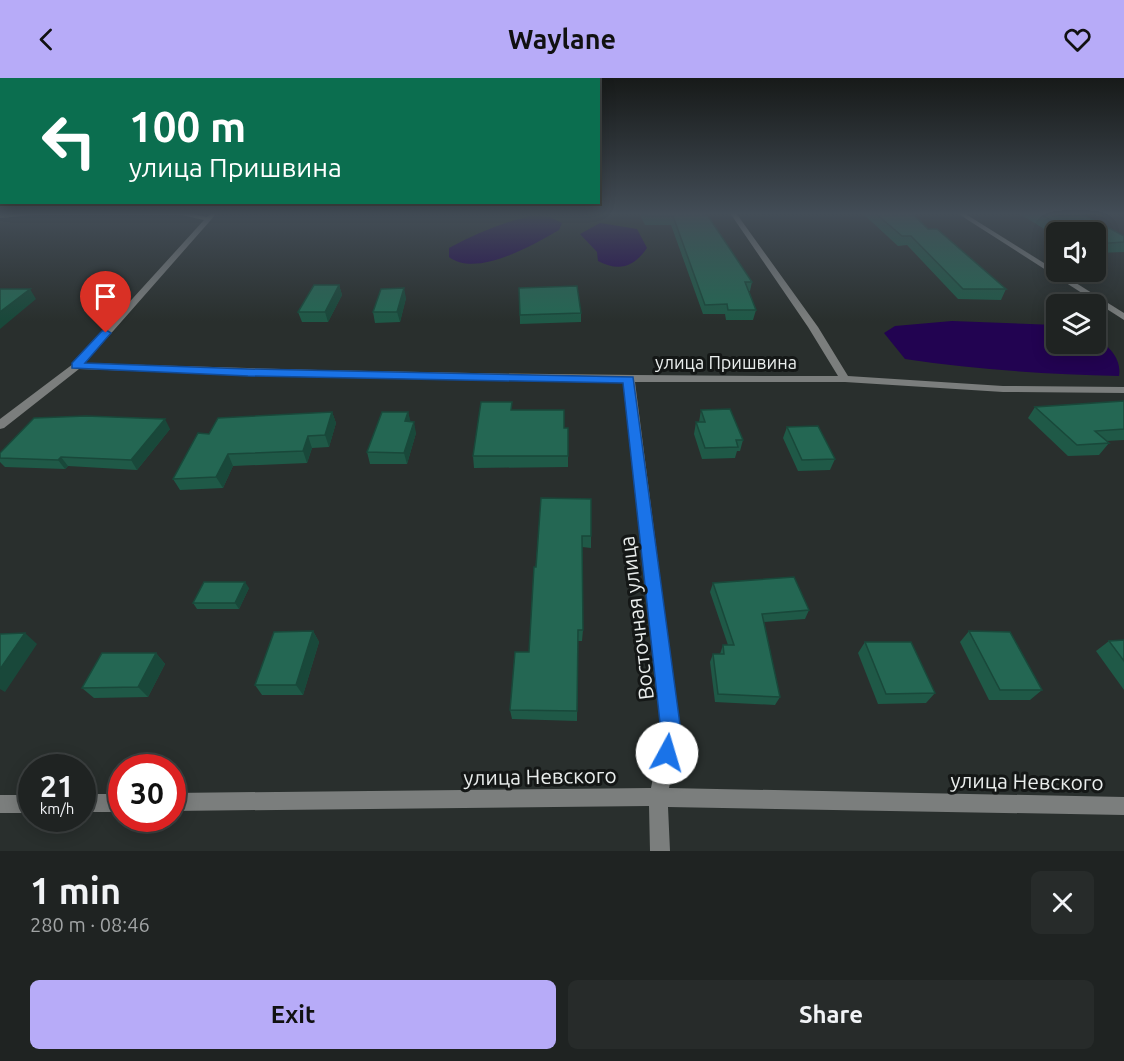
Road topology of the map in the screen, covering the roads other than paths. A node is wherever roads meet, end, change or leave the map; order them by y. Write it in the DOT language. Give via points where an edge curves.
graph roads {
  1 [pos="181,249"];
  2 [pos="758,249"];
  3 [pos="1017,249"];
  4 [pos="1124,317"];
  5 [pos="76,366"];
  6 [pos="629,379"];
  7 [pos="845,379"];
  8 [pos="1124,390"];
  9 [pos="0,425"];
  10 [pos="658,797"];
  11 [pos="186,802"];
  12 [pos="0,804"];
  13 [pos="18,804"];
  14 [pos="1124,806"];
  15 [pos="660,851"];
  1 -- 5 [label="street"];
  2 -- 7 [label="street"];
  3 -- 4 [label="street"];
  5 -- 6 [label="street, улица Пришвина"];
  5 -- 9 [label="street"];
  6 -- 7 [label="street, улица Пришвина"];
  6 -- 10 [label="street, Восточная улица" via="671,732"];
  7 -- 8 [label="street, улица Пришвина" via="1003,389"];
  10 -- 11 [label="street, улица Невского"];
  10 -- 14 [label="street, улица Невского"];
  10 -- 15 [label="street, Восточная улица"];
  12 -- 13 [label="street"];
}
